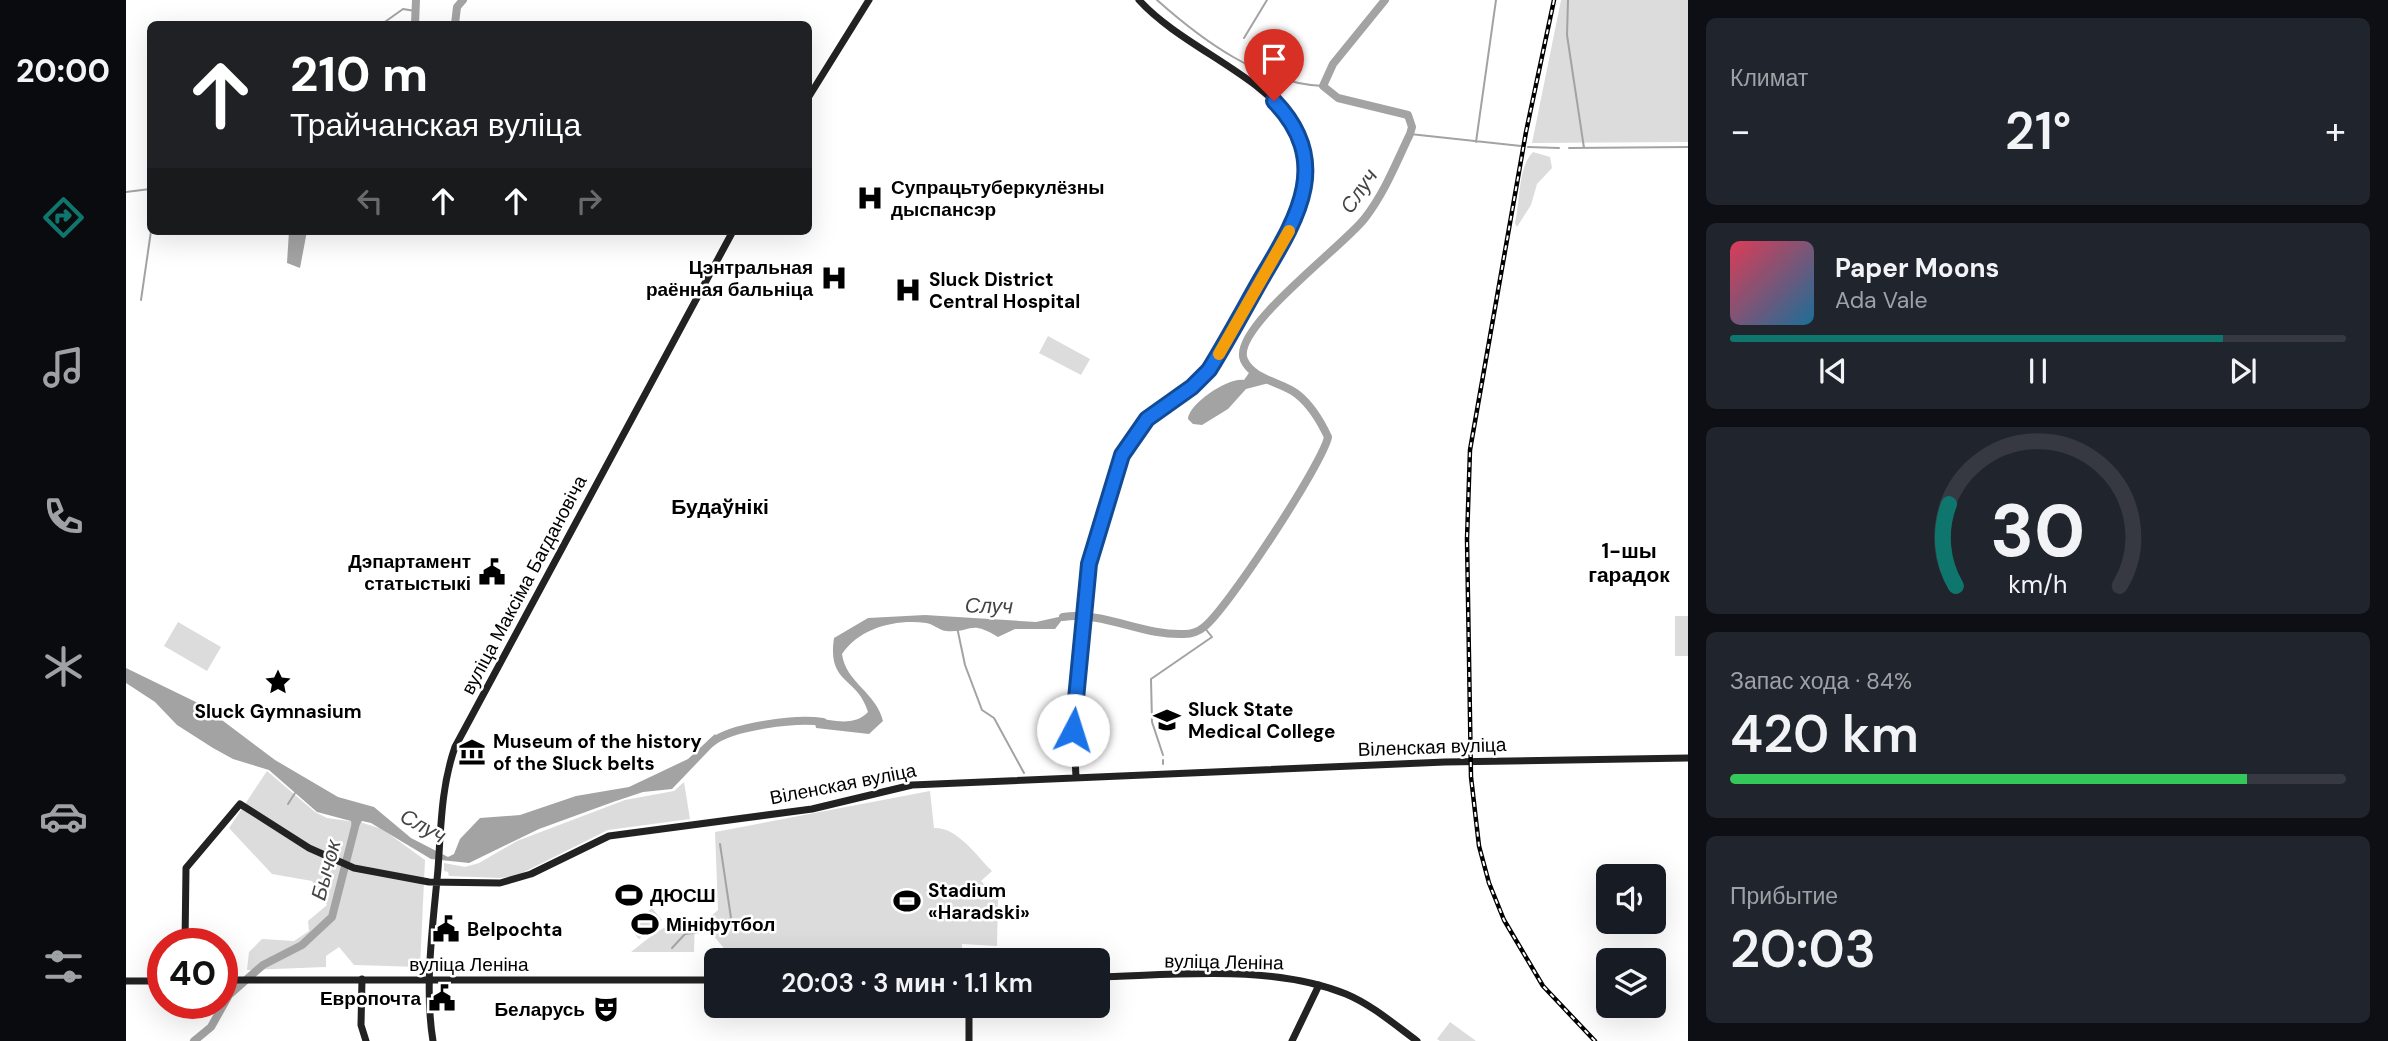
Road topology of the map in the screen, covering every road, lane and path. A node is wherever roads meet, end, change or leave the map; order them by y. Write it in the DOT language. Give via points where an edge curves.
graph roads {
  1 [pos="869,0"];
  2 [pos="1139,0"];
  3 [pos="812,92"];
  4 [pos="731,235"];
  5 [pos="1688,758"];
  6 [pos="1076,777"];
  7 [pos="436,883"];
  8 [pos="185,928"];
  9 [pos="1110,977"];
  10 [pos="362,979"];
  11 [pos="430,979"];
  12 [pos="238,980"];
  13 [pos="704,980"];
  14 [pos="126,981"];
  15 [pos="147,981"];
  16 [pos="1319,985"];
  17 [pos="968,1018"];
  18 [pos="366,1041"];
  19 [pos="433,1041"];
  20 [pos="969,1041"];
  21 [pos="1292,1041"];
  22 [pos="1417,1041"];
  1 -- 3 [label="main road"];
  2 -- 6 [label="main road" via="1168,27 1285,112 1301,141 1306,178 1291,226 1209,370 1153,413 1128,443 1103,513 1084,594 1073,730"];
  4 -- 7 [label="main road, вуліца Максіма Багдановіча" via="455,747 444,787"];
  5 -- 6 [label="main road, Віленская вуліца" via="1565,758"];
  6 -- 7 [label="main road, Віленская вуліца" via="912,785 812,810 609,836 531,874 500,883"];
  7 -- 8 [label="main road, Віленская вуліца" via="386,876 337,862 240,803 187,869"];
  7 -- 11 [label="main road, вуліца Максіма Багдановіча"];
  9 -- 16 [label="main road, вуліца Леніна" via="1267,976"];
  10 -- 11 [label="main road, вуліца Леніна"];
  10 -- 12 [label="main road, вуліца Леніна"];
  10 -- 18 [label="main road" via="361,1025"];
  11 -- 13 [label="main road, вуліца Леніна"];
  11 -- 19 [label="main road, вуліца Максіма Багдановіча"];
  14 -- 15 [label="main road"];
  16 -- 21 [label="main road"];
  16 -- 22 [label="main road, вуліца Леніна" via="1358,1000"];
  17 -- 20 [label="main road"];
}
